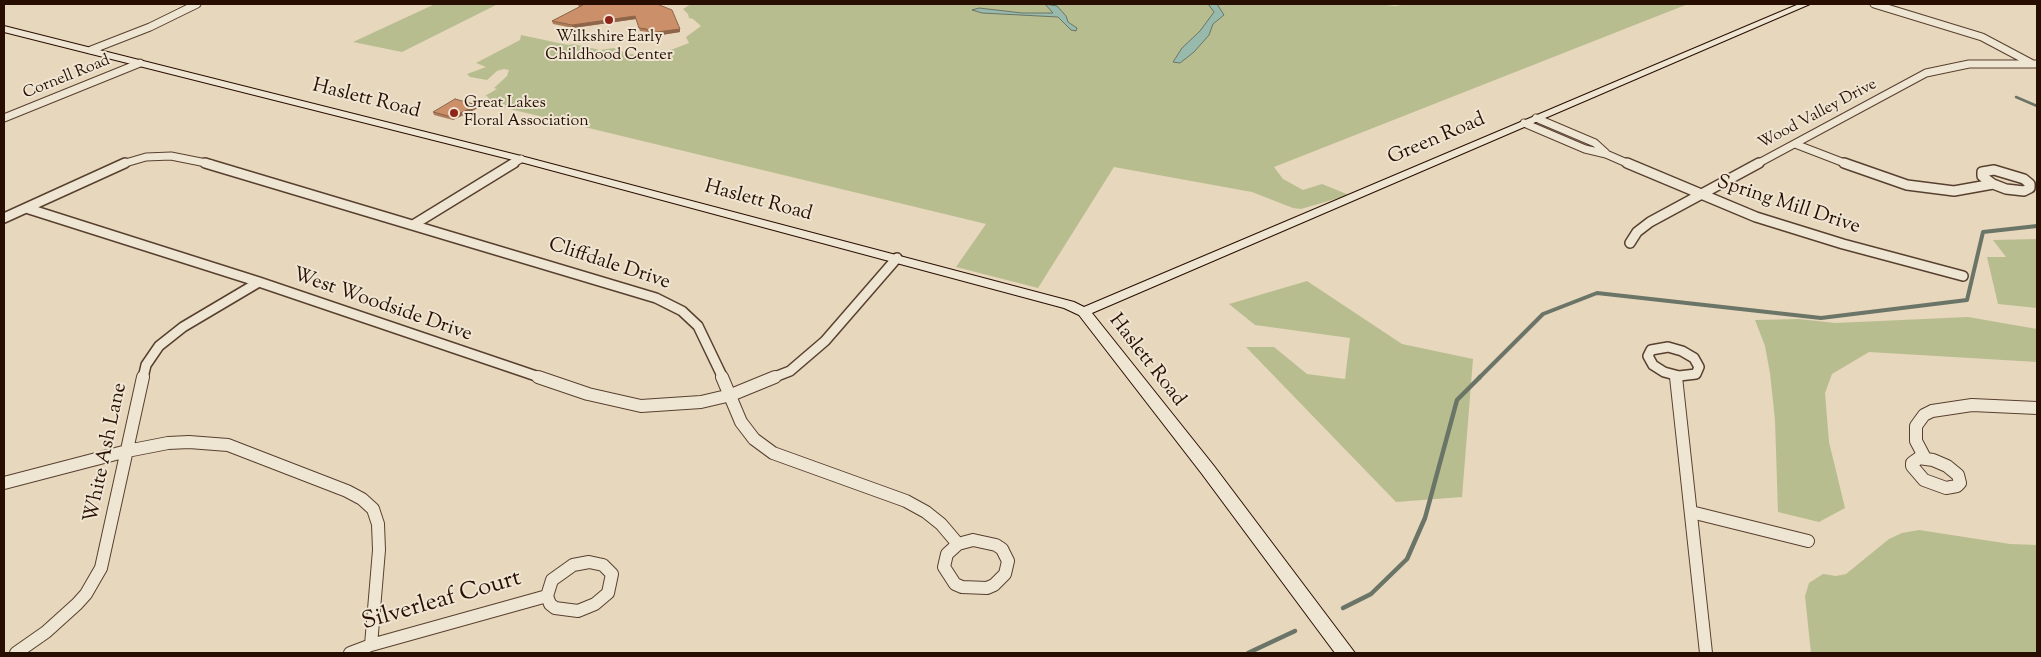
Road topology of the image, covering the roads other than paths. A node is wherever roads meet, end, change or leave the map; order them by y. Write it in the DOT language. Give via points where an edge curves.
graph roads {
  1 [pos="197,4"];
  2 [pos="1806,4"];
  3 [pos="1874,4"];
  4 [pos="4,29"];
  5 [pos="91,50"];
  6 [pos="140,63"];
  7 [pos="2034,64"];
  8 [pos="4,118"];
  9 [pos="1536,118"];
  10 [pos="1524,124"];
  11 [pos="1795,144"];
  12 [pos="1606,154"];
  13 [pos="520,159"];
  14 [pos="1993,184"];
  15 [pos="1699,195"];
  16 [pos="26,208"];
  17 [pos="4,218"];
  18 [pos="414,225"];
  19 [pos="1630,243"];
  20 [pos="897,258"];
  21 [pos="1963,276"];
  22 [pos="259,282"];
  23 [pos="1084,312"];
  24 [pos="1676,376"];
  25 [pos="731,396"];
  26 [pos="2037,408"];
  27 [pos="127,451"];
  28 [pos="1925,458"];
  29 [pos="4,483"];
  30 [pos="1691,512"];
  31 [pos="1808,541"];
  32 [pos="958,544"];
  33 [pos="547,596"];
  34 [pos="371,645"];
  35 [pos="16,653"];
  36 [pos="350,653"];
  37 [pos="1346,653"];
  38 [pos="1706,653"];
  1 -- 5 [label="street"];
  2 -- 9 [label="street, Green Road"];
  3 -- 7 [label="street" via="1982,37"];
  4 -- 5 [label="street, Haslett Road"];
  5 -- 6 [label="street, Haslett Road"];
  6 -- 8 [label="street, Cornell Road"];
  6 -- 13 [label="street, Haslett Road"];
  7 -- 11 [label="street, Wood Valley Drive" via="1969,64 1926,73"];
  9 -- 10 [label="street, Green Road"];
  9 -- 12 [label="street, Spring Mill Drive" via="1595,144"];
  10 -- 12 [label="street, Spring Mill Drive" via="1585,149"];
  10 -- 23 [label="street, Green Road"];
  11 -- 14 [label="street" via="1882,178 1913,186 1954,191"];
  11 -- 15 [label="street, Wood Valley Drive"];
  12 -- 15 [label="street, Spring Mill Drive"];
  13 -- 18 [label="street"];
  13 -- 20 [label="street, Haslett Road"];
  14 -- 14 [label="street" via="2018,191 2028,190 2031,186 2024,178 2006,172 1982,172 1982,176"];
  15 -- 19 [label="street, Wood Valley Drive" via="1650,222 1634,235"];
  15 -- 21 [label="street, Spring Mill Drive" via="1810,235"];
  16 -- 17 [label="street, Cliffdale Drive"];
  16 -- 18 [label="street, Cliffdale Drive" via="132,161 161,155 185,158"];
  16 -- 22 [label="street, West Woodside Drive"];
  18 -- 25 [label="street, Cliffdale Drive" via="670,304 698,326"];
  20 -- 23 [label="street, Haslett Road" via="1042,296"];
  20 -- 25 [label="street, West Woodside Drive" via="814,352 785,373"];
  22 -- 25 [label="street, West Woodside Drive" via="619,403 657,406"];
  22 -- 27 [label="street, White Ash Lane" via="183,327 157,347 146,365"];
  23 -- 37 [label="street, Haslett Road"];
  24 -- 30 [label="street"];
  25 -- 32 [label="street, Cliffdale Drive" via="741,422 754,439 773,453 906,501 941,524"];
  26 -- 28 [label="street" via="1972,404 1932,410 1916,426 1916,441"];
  27 -- 29 [label="street"];
  27 -- 34 [label="street" via="178,442 228,445 362,499 373,509 378,524"];
  27 -- 35 [label="street, White Ash Lane" via="101,568 86,594 60,620"];
  30 -- 31 [label="street"];
  30 -- 38 [label="street"];
  32 -- 32 [label="street" via="973,540 996,545 1008,561 1005,574 987,588 970,589 955,584 944,567 947,554"];
  33 -- 33 [label="street, Silverleaf Court" via="550,604 562,611 587,608 608,593 612,574 597,562 572,565 552,580"];
  33 -- 34 [label="street, Silverleaf Court"];
  34 -- 36 [label="street, Silverleaf Court"];
}
